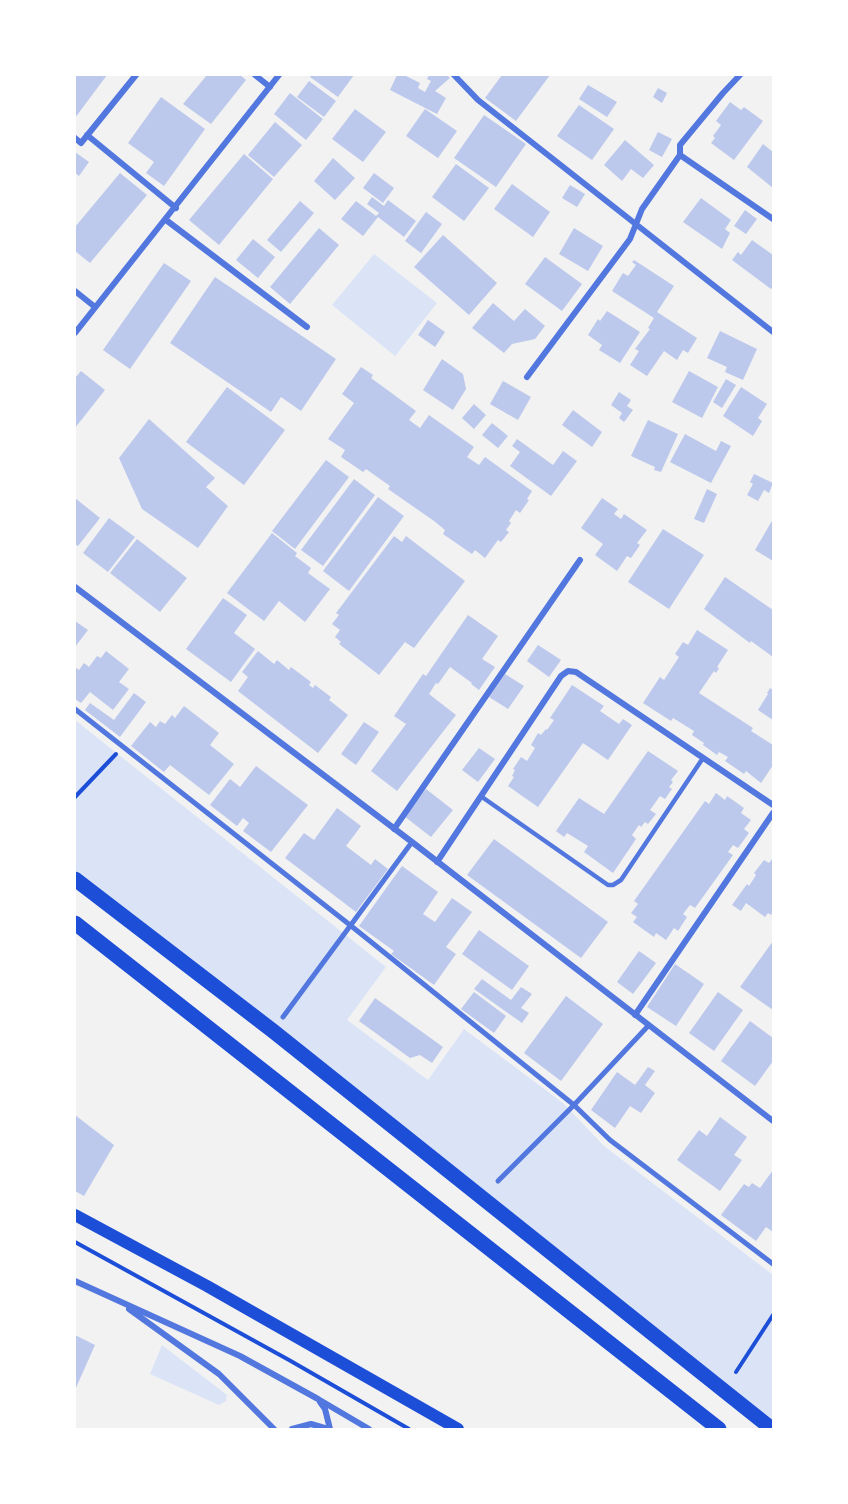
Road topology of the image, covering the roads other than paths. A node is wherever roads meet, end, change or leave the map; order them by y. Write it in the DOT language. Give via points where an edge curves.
graph roads {
  1 [pos="136,75"];
  2 [pos="255,75"];
  3 [pos="279,75"];
  4 [pos="454,75"];
  5 [pos="740,75"];
  6 [pos="270,87"];
  7 [pos="87,135"];
  8 [pos="75,138"];
  9 [pos="680,155"];
  10 [pos="176,208"];
  11 [pos="773,219"];
  12 [pos="166,220"];
  13 [pos="636,224"];
  14 [pos="75,291"];
  15 [pos="95,307"];
  16 [pos="307,327"];
  17 [pos="773,332"];
  18 [pos="75,333"];
  19 [pos="527,377"];
  20 [pos="580,560"];
  21 [pos="75,587"];
  22 [pos="75,709"];
  23 [pos="703,758"];
  24 [pos="482,797"];
  25 [pos="773,805"];
  26 [pos="773,813"];
  27 [pos="394,829"];
  28 [pos="412,842"];
  29 [pos="437,862"];
  30 [pos="75,879"];
  31 [pos="75,923"];
  32 [pos="350,925"];
  33 [pos="635,1015"];
  34 [pos="283,1017"];
  35 [pos="649,1025"];
  36 [pos="574,1106"];
  37 [pos="773,1121"];
  38 [pos="498,1181"];
  39 [pos="75,1215"];
  40 [pos="773,1264"];
  41 [pos="75,1281"];
  42 [pos="122,1303"];
  43 [pos="318,1398"];
  44 [pos="274,1429"];
  45 [pos="292,1429"];
  46 [pos="329,1429"];
  47 [pos="369,1429"];
  48 [pos="458,1429"];
  49 [pos="719,1429"];
  50 [pos="772,1429"];
  1 -- 7 [label="street"];
  2 -- 6 [label="street"];
  3 -- 6 [label="street"];
  4 -- 13 [label="street" via="478,100"];
  5 -- 9 [label="street" via="680,145"];
  6 -- 10 [label="street"];
  7 -- 8 [label="street" via="81,143"];
  7 -- 10 [label="street"];
  9 -- 11 [label="street"];
  9 -- 13 [label="street" via="642,209"];
  10 -- 12 [label="street"];
  12 -- 15 [label="street"];
  12 -- 16 [label="street"];
  13 -- 17 [label="street"];
  13 -- 19 [label="street" via="630,239"];
  14 -- 15 [label="street"];
  15 -- 18 [label="street"];
  20 -- 27 [label="street"];
  21 -- 27 [label="street"];
  22 -- 32 [label="street"];
  23 -- 24 [label="street" via="576,672 568,671"];
  23 -- 24 [label="lane" via="614,885 608,885"];
  23 -- 25 [label="street"];
  24 -- 29 [label="street"];
  26 -- 33 [label="street"];
  27 -- 28 [label="street"];
  28 -- 29 [label="street"];
  28 -- 32 [label="street"];
  29 -- 33 [label="street"];
  30 -- 50 [label="main road" via="282,1038"];
  31 -- 49 [label="main road"];
  32 -- 34 [label="street"];
  32 -- 36 [label="street"];
  33 -- 35 [label="street"];
  35 -- 36 [label="street"];
  35 -- 37 [label="street"];
  36 -- 38 [label="street"];
  36 -- 40 [label="street" via="610,1140"];
  39 -- 48 [label="main road"];
  41 -- 42 [label="street"];
  42 -- 43 [label="street" via="209,1341"];
  42 -- 44 [label="street" via="219,1374"];
  43 -- 46 [label="street" via="326,1409"];
  43 -- 47 [label="street"];
  45 -- 46 [label="street" via="311,1424"];
}
